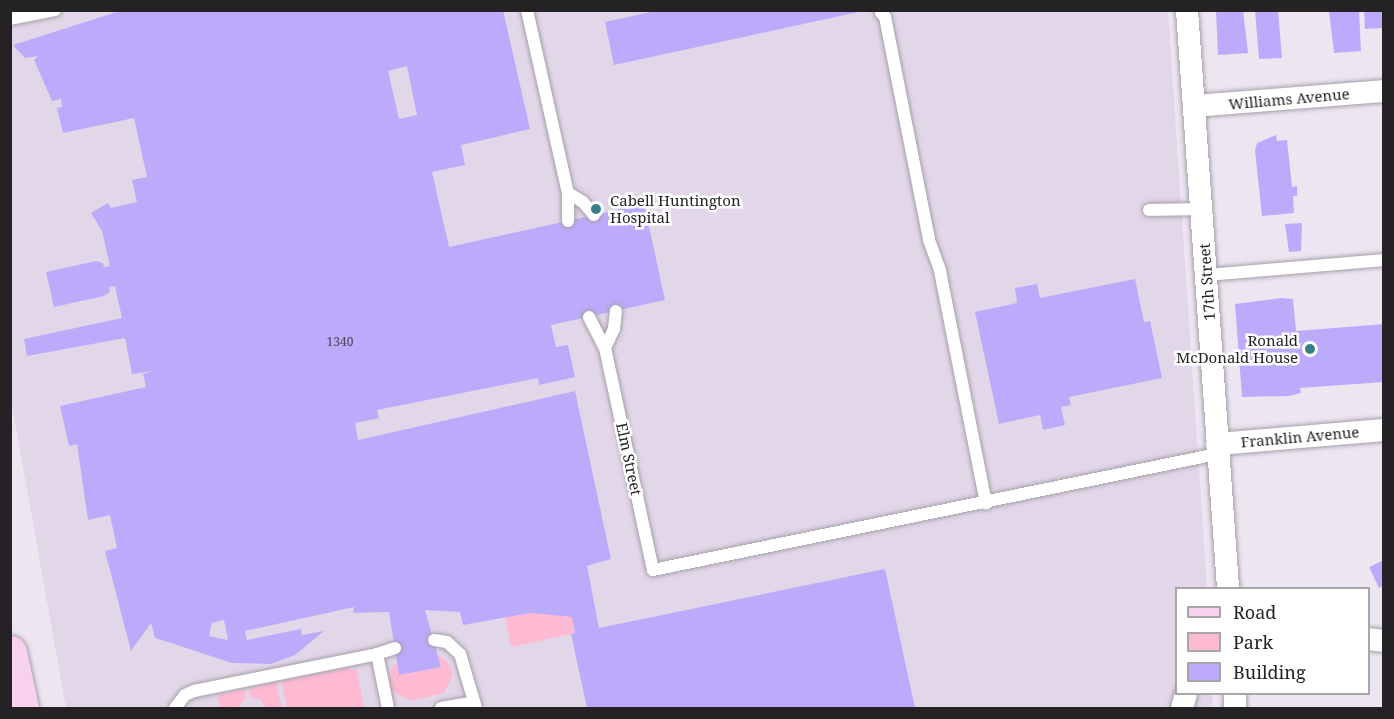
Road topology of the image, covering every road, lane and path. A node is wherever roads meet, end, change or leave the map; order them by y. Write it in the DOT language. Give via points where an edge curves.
graph roads {
  1 [pos="55,10"];
  2 [pos="527,10"];
  3 [pos="1187,10"];
  4 [pos="881,13"];
  5 [pos="10,20"];
  6 [pos="1383,91"];
  7 [pos="1194,106"];
  8 [pos="568,194"];
  9 [pos="1201,209"];
  10 [pos="1149,210"];
  11 [pos="594,215"];
  12 [pos="568,221"];
  13 [pos="1383,260"];
  14 [pos="1207,275"];
  15 [pos="616,311"];
  16 [pos="589,317"];
  17 [pos="605,348"];
  18 [pos="1383,430"];
  19 [pos="1217,449"];
  20 [pos="986,503"];
  21 [pos="1228,587"];
  22 [pos="434,640"];
  23 [pos="395,648"];
  24 [pos="10,652"];
  25 [pos="377,654"];
  26 [pos="475,705"];
  27 [pos="20,708"];
  28 [pos="175,708"];
  29 [pos="388,708"];
  30 [pos="441,708"];
  1 -- 5 [label="lane"];
  2 -- 8 [label="lane"];
  3 -- 7 [label="street, 17th Street"];
  4 -- 20 [label="lane" via="885,17 929,240 940,271"];
  6 -- 7 [label="street, Williams Avenue"];
  7 -- 9 [label="street, 17th Street"];
  8 -- 11 [label="lane" via="583,202"];
  8 -- 12 [label="lane"];
  9 -- 10 [label="lane"];
  9 -- 14 [label="street, 17th Street"];
  13 -- 14 [label="lane"];
  14 -- 19 [label="street, 17th Street"];
  15 -- 17 [label="lane" via="614,329"];
  16 -- 17 [label="lane, Elm Street"];
  17 -- 20 [label="lane, Elm Street" via="653,570"];
  18 -- 19 [label="street, Franklin Avenue"];
  19 -- 20 [label="lane"];
  19 -- 21 [label="street, 17th Street"];
  22 -- 26 [label="lane" via="447,642 460,654"];
  23 -- 25 [label="lane"];
  24 -- 27 [label="main road"];
  25 -- 28 [label="lane" via="202,688 185,695"];
  25 -- 29 [label="lane"];
  26 -- 30 [label="lane"];
}
